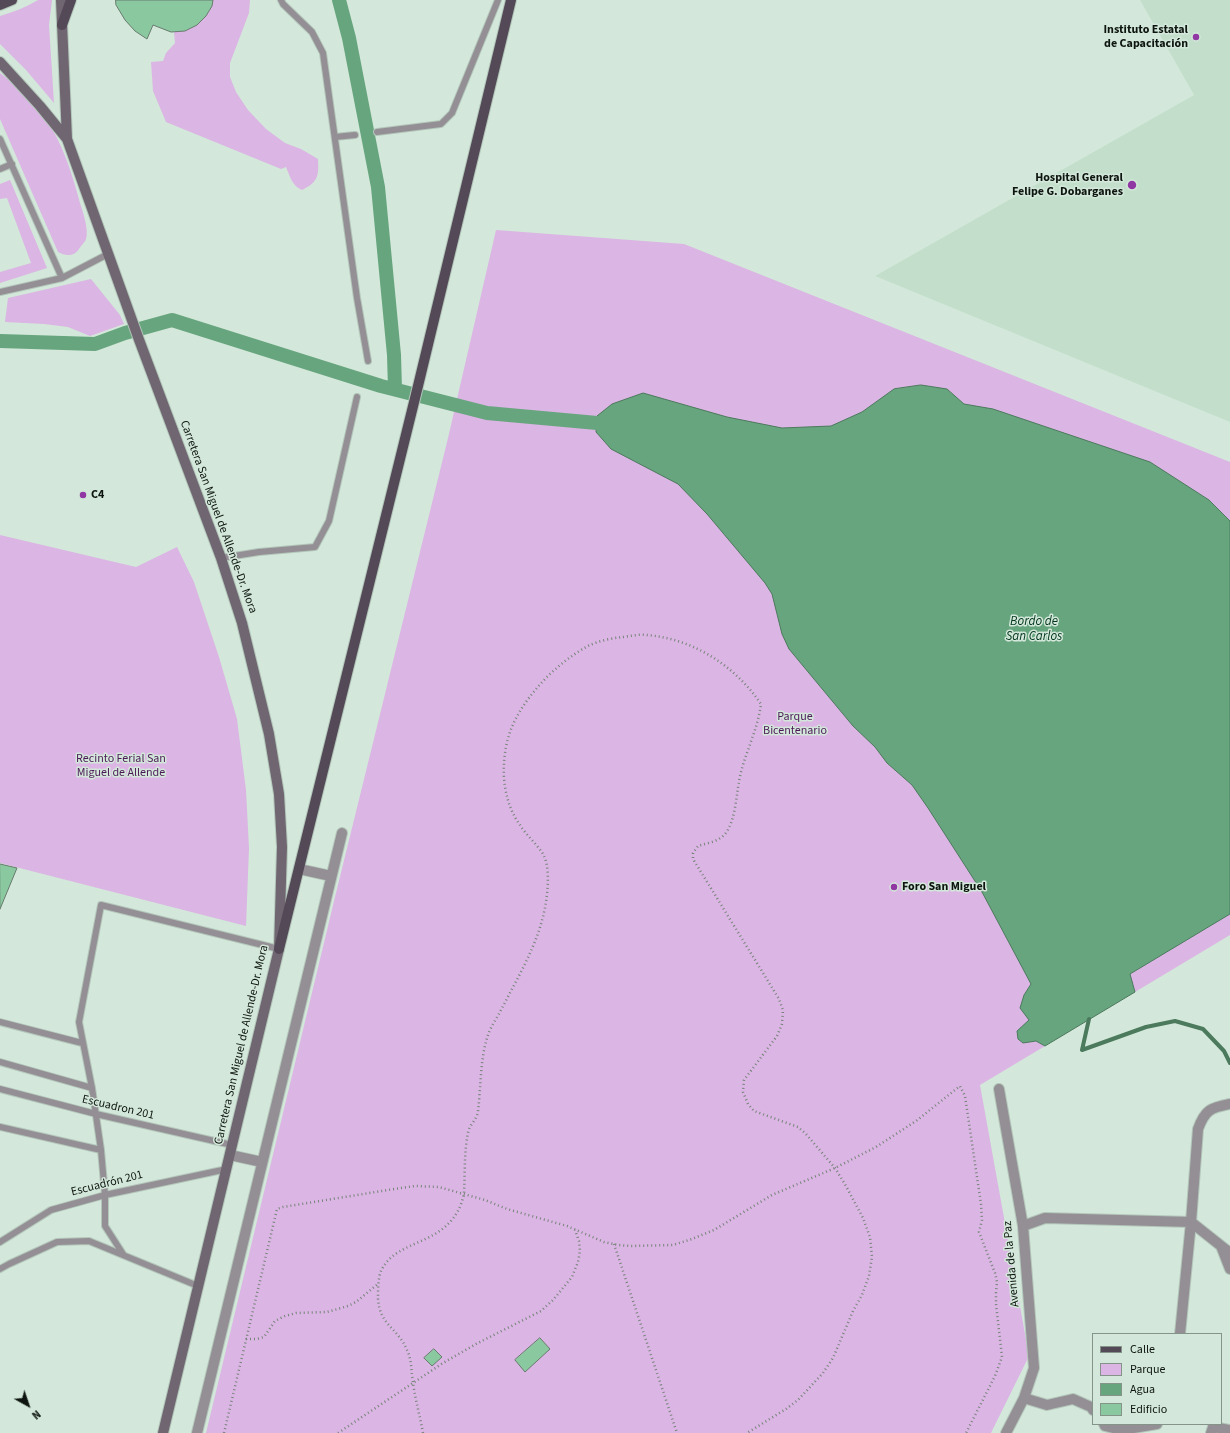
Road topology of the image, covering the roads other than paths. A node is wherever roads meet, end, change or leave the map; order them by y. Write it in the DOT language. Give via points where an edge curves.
graph roads {
  1 [pos="12,0"];
  2 [pos="61,0"];
  3 [pos="72,0"];
  4 [pos="281,0"];
  5 [pos="498,0"];
  6 [pos="510,0"];
  7 [pos="0,5"];
  8 [pos="62,25"];
  9 [pos="0,62"];
  10 [pos="377,132"];
  11 [pos="355,135"];
  12 [pos="335,137"];
  13 [pos="0,139"];
  14 [pos="67,139"];
  15 [pos="12,164"];
  16 [pos="0,169"];
  17 [pos="108,254"];
  18 [pos="62,278"];
  19 [pos="0,291"];
  20 [pos="0,298"];
  21 [pos="368,360"];
  22 [pos="357,397"];
  23 [pos="221,558"];
  24 [pos="342,833"];
  25 [pos="299,869"];
  26 [pos="331,876"];
  27 [pos="279,949"];
  28 [pos="0,1022"];
  29 [pos="82,1043"];
  30 [pos="0,1062"];
  31 [pos="92,1088"];
  32 [pos="0,1089"];
  33 [pos="999,1089"];
  34 [pos="1230,1104"];
  35 [pos="96,1114"];
  36 [pos="0,1127"];
  37 [pos="101,1150"];
  38 [pos="231,1150"];
  39 [pos="262,1162"];
  40 [pos="227,1169"];
  41 [pos="105,1195"];
  42 [pos="1191,1222"];
  43 [pos="1023,1226"];
  44 [pos="0,1242"];
  45 [pos="1221,1246"];
  46 [pos="1230,1253"];
  47 [pos="123,1254"];
  48 [pos="0,1269"];
  49 [pos="1230,1269"];
  50 [pos="198,1286"];
  51 [pos="1180,1333"];
  52 [pos="1024,1398"];
  53 [pos="1092,1408"];
  54 [pos="1105,1425"];
  55 [pos="1150,1425"];
  56 [pos="1230,1430"];
  57 [pos="163,1433"];
  58 [pos="197,1433"];
  59 [pos="1006,1433"];
  60 [pos="1211,1433"];
  1 -- 7 [label="main road"];
  2 -- 8 [label="main road, Carretera San Miguel de Allende-Dr. Mora"];
  3 -- 8 [label="main road"];
  4 -- 12 [label="lane" via="312,32 323,53"];
  5 -- 10 [label="lane" via="452,113 441,124"];
  6 -- 25 [label="main road"];
  8 -- 14 [label="main road, Carretera San Miguel de Allende-Dr. Mora"];
  9 -- 14 [label="main road, Carretera San Miguel de Allende-Dr. Mora"];
  11 -- 12 [label="lane"];
  12 -- 21 [label="lane"];
  13 -- 15 [label="lane"];
  14 -- 17 [label="main road, Carretera San Miguel de Allende-Dr. Mora"];
  15 -- 16 [label="lane"];
  15 -- 18 [label="lane"];
  17 -- 18 [label="lane"];
  17 -- 23 [label="main road, Carretera San Miguel de Allende-Dr. Mora"];
  18 -- 19 [label="lane"];
  19 -- 20 [label="lane"];
  22 -- 23 [label="lane" via="329,521 314,547"];
  23 -- 27 [label="main road, Carretera San Miguel de Allende-Dr. Mora" via="255,674 279,794 282,847"];
  24 -- 26 [label="street"];
  25 -- 26 [label="street"];
  25 -- 27 [label="main road"];
  26 -- 39 [label="street"];
  27 -- 29 [label="lane" via="101,905 79,1022"];
  27 -- 38 [label="main road, Carretera San Miguel de Allende-Dr. Mora"];
  28 -- 29 [label="lane"];
  29 -- 31 [label="lane"];
  30 -- 31 [label="lane"];
  31 -- 35 [label="lane"];
  32 -- 35 [label="lane, Escuadron 201"];
  33 -- 43 [label="street, Avenida de la Paz"];
  34 -- 42 [label="street" via="1214,1107 1203,1116 1198,1129"];
  35 -- 37 [label="lane"];
  35 -- 38 [label="lane, Escuadron 201"];
  36 -- 37 [label="lane"];
  37 -- 41 [label="lane"];
  38 -- 39 [label="street"];
  38 -- 40 [label="main road, Carretera San Miguel de Allende-Dr. Mora"];
  39 -- 58 [label="street"];
  40 -- 41 [label="lane, Escuadrón 201"];
  40 -- 50 [label="main road, Carretera San Miguel de Allende-Dr. Mora"];
  41 -- 44 [label="lane, Escuadrón 201" via="51,1210"];
  41 -- 47 [label="lane" via="105,1226"];
  42 -- 43 [label="street" via="1045,1218"];
  42 -- 45 [label="street"];
  42 -- 51 [label="street"];
  43 -- 52 [label="street, Avenida de la Paz" via="1034,1368"];
  45 -- 46 [label="street"];
  45 -- 49 [label="street"];
  47 -- 48 [label="lane" via="89,1241 57,1242"];
  47 -- 50 [label="lane"];
  50 -- 57 [label="main road, Carretera San Miguel de Allende-Dr. Mora"];
  52 -- 53 [label="street" via="1047,1405 1073,1399"];
  52 -- 59 [label="street, Avenida de la Paz"];
  54 -- 55 [label="street" via="1122,1430"];
  56 -- 60 [label="street" via="1213,1427"];
}
